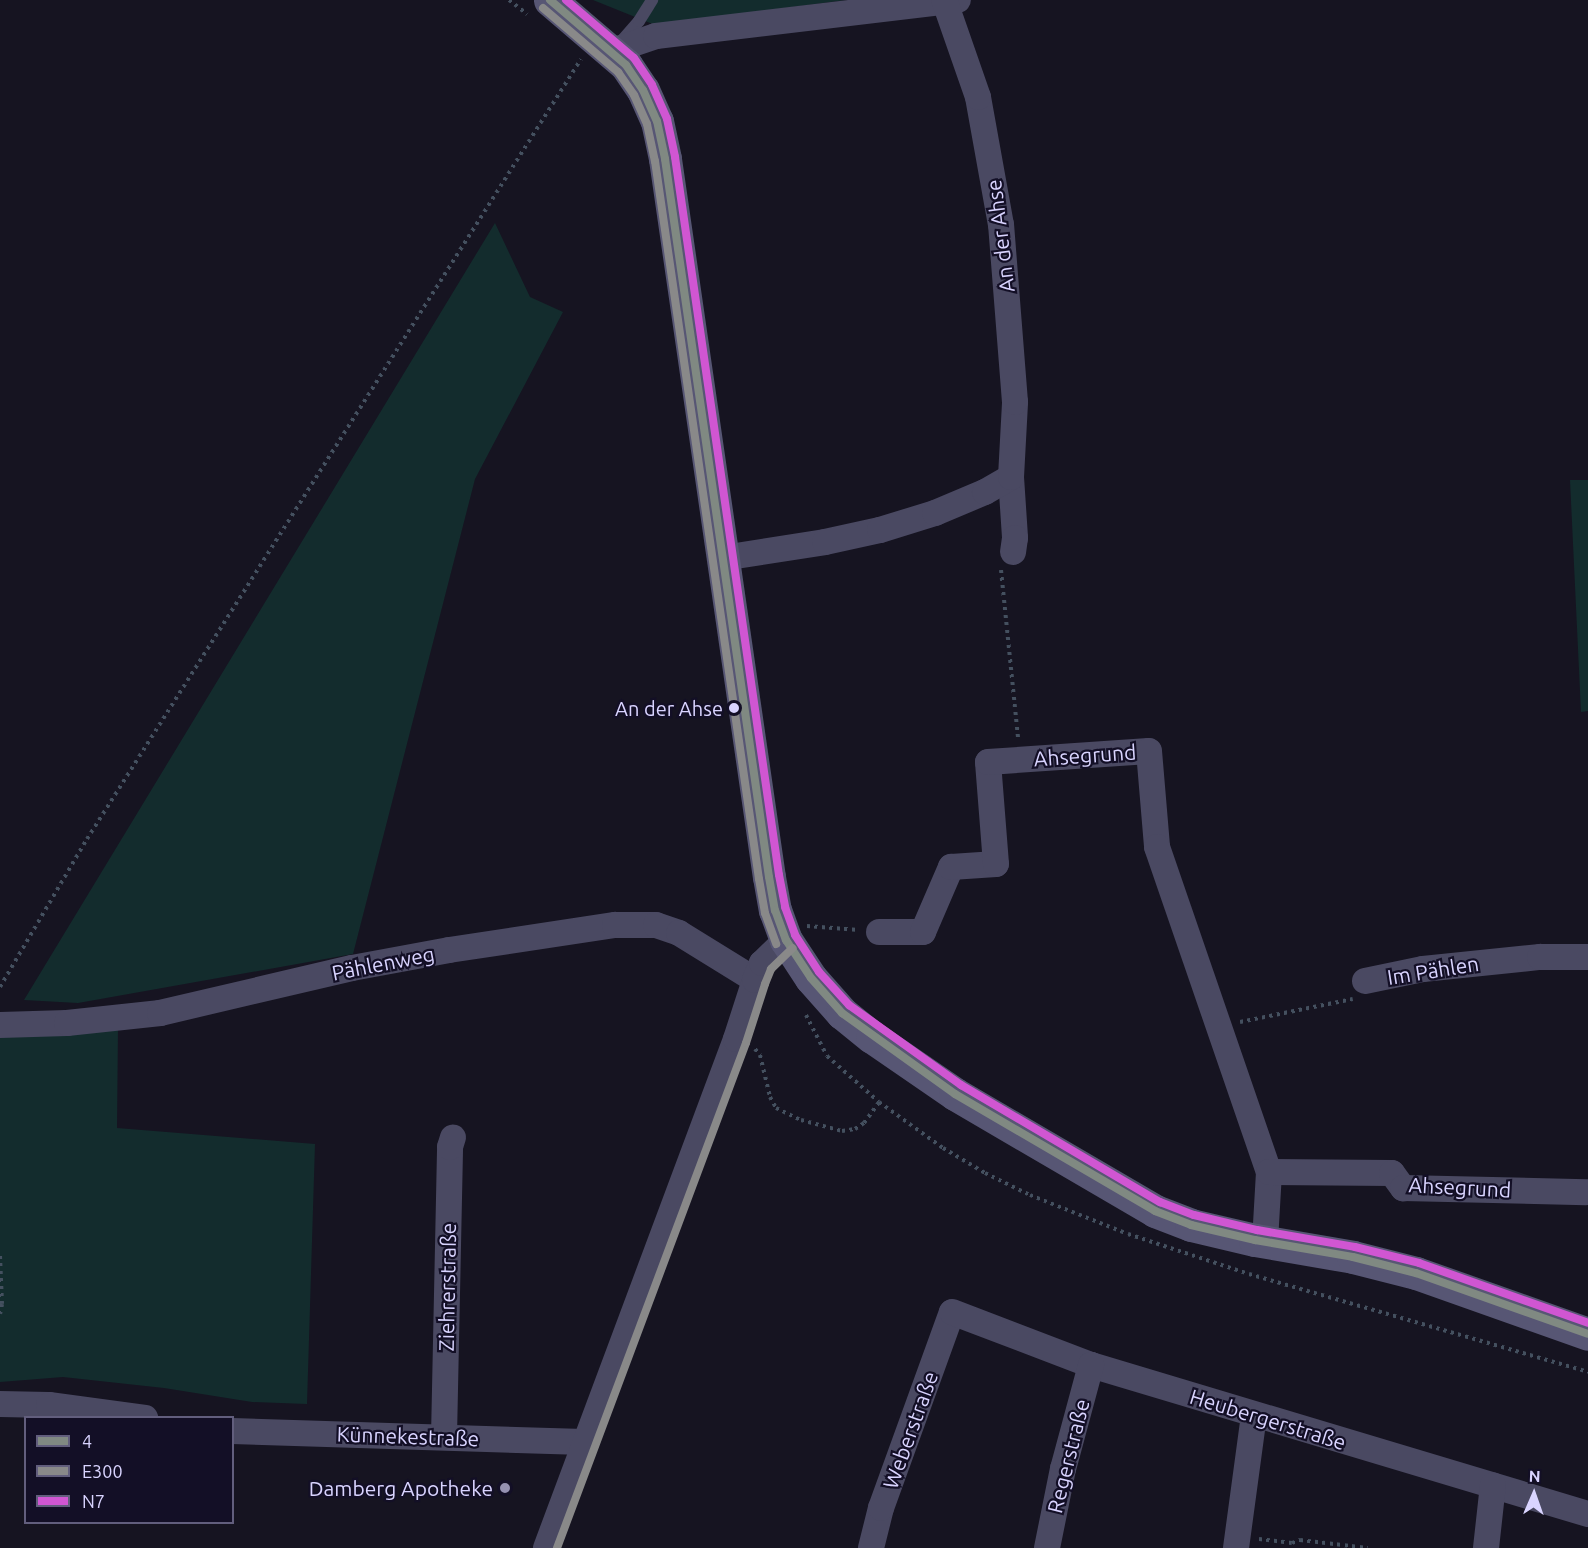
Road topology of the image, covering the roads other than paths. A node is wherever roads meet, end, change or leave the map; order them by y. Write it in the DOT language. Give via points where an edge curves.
graph roads {
  1 [pos="550,0"];
  2 [pos="652,0"];
  3 [pos="951,1"];
  4 [pos="597,54"];
  5 [pos="1011,477"];
  6 [pos="1013,552"];
  7 [pos="723,558"];
  8 [pos="879,932"];
  9 [pos="786,940"];
  10 [pos="1588,957"];
  11 [pos="755,980"];
  12 [pos="1365,981"];
  13 [pos="0,1025"];
  14 [pos="453,1137"];
  15 [pos="1269,1172"];
  16 [pos="1586,1192"];
  17 [pos="1265,1242"];
  18 [pos="952,1312"];
  19 [pos="1588,1334"];
  20 [pos="1091,1365"];
  21 [pos="0,1404"];
  22 [pos="1254,1415"];
  23 [pos="130,1416"];
  24 [pos="234,1431"];
  25 [pos="444,1437"];
  26 [pos="584,1442"];
  27 [pos="1493,1485"];
  28 [pos="1588,1514"];
  29 [pos="1236,1542"];
  30 [pos="546,1548"];
  31 [pos="871,1548"];
  32 [pos="1047,1548"];
  33 [pos="1486,1548"];
  1 -- 4 [label="main road"];
  2 -- 4 [label="lane" via="639,21"];
  3 -- 4 [label="street, An der Ahse" via="656,36"];
  3 -- 5 [label="street, An der Ahse" via="978,97 1001,225 1015,402"];
  4 -- 7 [label="main road" via="643,90 659,131"];
  5 -- 6 [label="street, An der Ahse"];
  5 -- 7 [label="street" via="935,513 880,530"];
  7 -- 9 [label="main road" via="769,877"];
  8 -- 15 [label="street, Ahsegrund" via="923,932 951,867 996,864 988,762 1149,751 1157,847"];
  9 -- 11 [label="street" via="762,963"];
  9 -- 17 [label="main road" via="811,978 842,1013 955,1094 1155,1211 1191,1225"];
  10 -- 12 [label="street, Im Pählen" via="1540,957 1423,969"];
  11 -- 13 [label="street, Pählenweg" via="679,933 656,925 615,925 363,966 160,1013 67,1023"];
  11 -- 26 [label="street"];
  14 -- 25 [label="street, Ziehrerstraße"];
  15 -- 16 [label="street, Ahsegrund" via="1392,1173 1403,1188"];
  15 -- 17 [label="street, Ahsegrund"];
  17 -- 19 [label="main road" via="1353,1257 1416,1273"];
  18 -- 20 [label="street, Heubergerstraße"];
  18 -- 31 [label="street, Weberstraße" via="881,1508"];
  20 -- 22 [label="street, Heubergerstraße"];
  20 -- 32 [label="street, Regerstraße"];
  21 -- 23 [label="street" via="49,1405"];
  22 -- 27 [label="street, Heubergerstraße"];
  22 -- 29 [label="street"];
  24 -- 25 [label="street, Künnekestraße"];
  25 -- 26 [label="street, Künnekestraße"];
  26 -- 30 [label="street"];
  27 -- 28 [label="street, Heubergerstraße"];
  27 -- 33 [label="street"];
}
